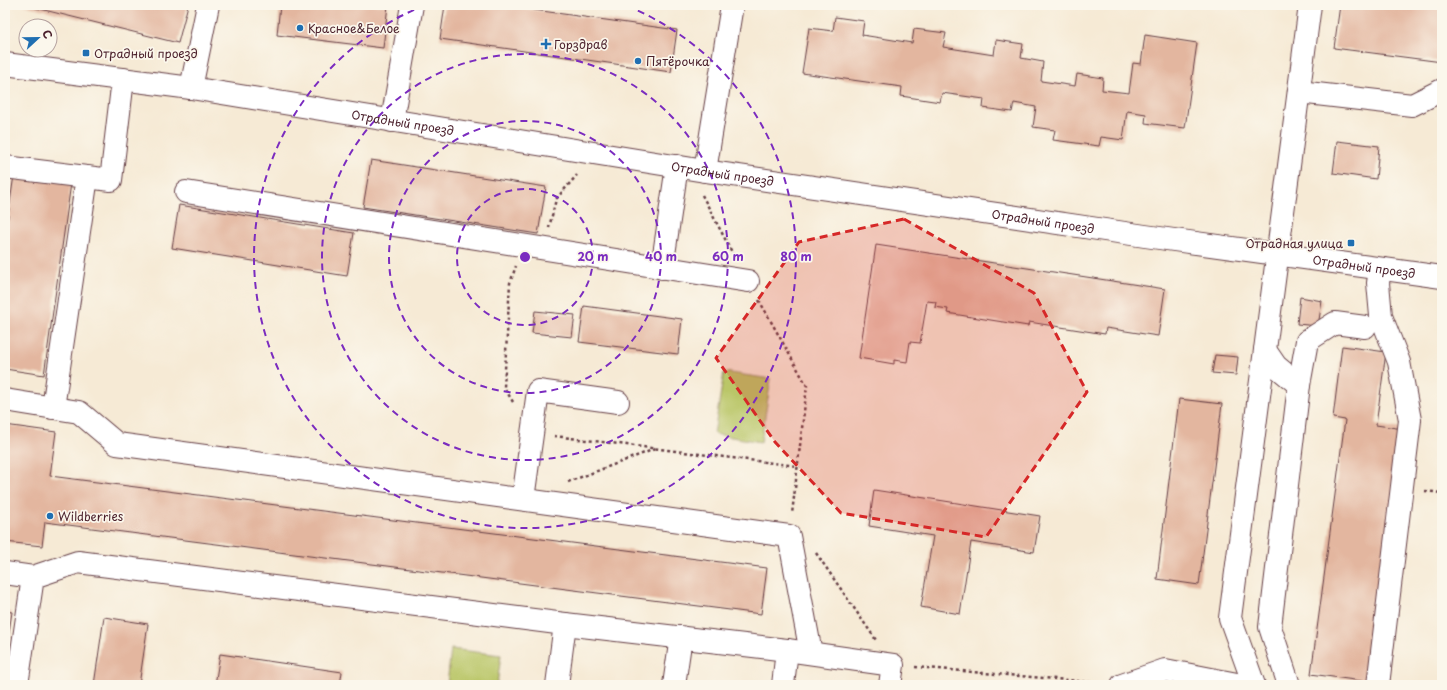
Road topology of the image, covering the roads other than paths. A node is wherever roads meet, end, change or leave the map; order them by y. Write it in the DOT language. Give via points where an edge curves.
graph roads {
  1 [pos="208,5"];
  2 [pos="412,5"];
  3 [pos="732,5"];
  4 [pos="1310,5"];
  5 [pos="5,64"];
  6 [pos="123,79"];
  7 [pos="191,88"];
  8 [pos="1442,90"];
  9 [pos="1299,92"];
  10 [pos="392,121"];
  11 [pos="677,166"];
  12 [pos="5,167"];
  13 [pos="705,171"];
  14 [pos="87,177"];
  15 [pos="186,192"];
  16 [pos="1277,254"];
  17 [pos="662,268"];
  18 [pos="1380,269"];
  19 [pos="1442,277"];
  20 [pos="748,281"];
  21 [pos="1365,327"];
  22 [pos="1265,350"];
  23 [pos="1299,385"];
  24 [pos="5,400"];
  25 [pos="618,402"];
  26 [pos="53,408"];
  27 [pos="523,500"];
  28 [pos="5,573"];
  29 [pos="33,577"];
  30 [pos="565,624"];
  31 [pos="681,638"];
  32 [pos="787,650"];
  33 [pos="811,653"];
  34 [pos="891,675"];
  35 [pos="17,685"];
  36 [pos="557,685"];
  37 [pos="674,685"];
  38 [pos="783,685"];
  39 [pos="1122,685"];
  40 [pos="1242,685"];
  41 [pos="1254,685"];
  42 [pos="1289,685"];
  43 [pos="1378,685"];
  1 -- 7 [label="street"];
  2 -- 10 [label="street"];
  3 -- 13 [label="street"];
  4 -- 9 [label="street"];
  5 -- 6 [label="street, Отрадный проезд"];
  6 -- 7 [label="street, Отрадный проезд"];
  6 -- 14 [label="street" via="111,180"];
  7 -- 10 [label="street, Отрадный проезд"];
  8 -- 9 [label="street" via="1412,105"];
  9 -- 16 [label="street"];
  10 -- 11 [label="street, Отрадный проезд"];
  11 -- 13 [label="street, Отрадный проезд"];
  11 -- 17 [label="street"];
  12 -- 14 [label="street"];
  13 -- 16 [label="street, Отрадный проезд"];
  14 -- 26 [label="street"];
  15 -- 17 [label="street"];
  16 -- 18 [label="street, Отрадный проезд"];
  16 -- 22 [label="street"];
  17 -- 20 [label="street"];
  18 -- 19 [label="street, Отрадный проезд"];
  18 -- 43 [label="street" via="1378,283 1381,316 1399,362 1410,420"];
  21 -- 23 [label="street" via="1335,323 1307,341"];
  22 -- 23 [label="street" via="1276,366"];
  22 -- 41 [label="street" via="1230,618"];
  23 -- 42 [label="street" via="1270,627"];
  24 -- 26 [label="street"];
  25 -- 27 [label="street" via="538,391"];
  26 -- 27 [label="street" via="79,412 117,444"];
  27 -- 33 [label="street" via="789,536"];
  28 -- 29 [label="street"];
  29 -- 30 [label="street" via="78,562"];
  29 -- 35 [label="street"];
  30 -- 31 [label="street"];
  30 -- 36 [label="street"];
  31 -- 32 [label="street"];
  31 -- 37 [label="street"];
  32 -- 33 [label="street"];
  32 -- 38 [label="street"];
  33 -- 34 [label="street"];
  39 -- 40 [label="street" via="1165,670"];
}
